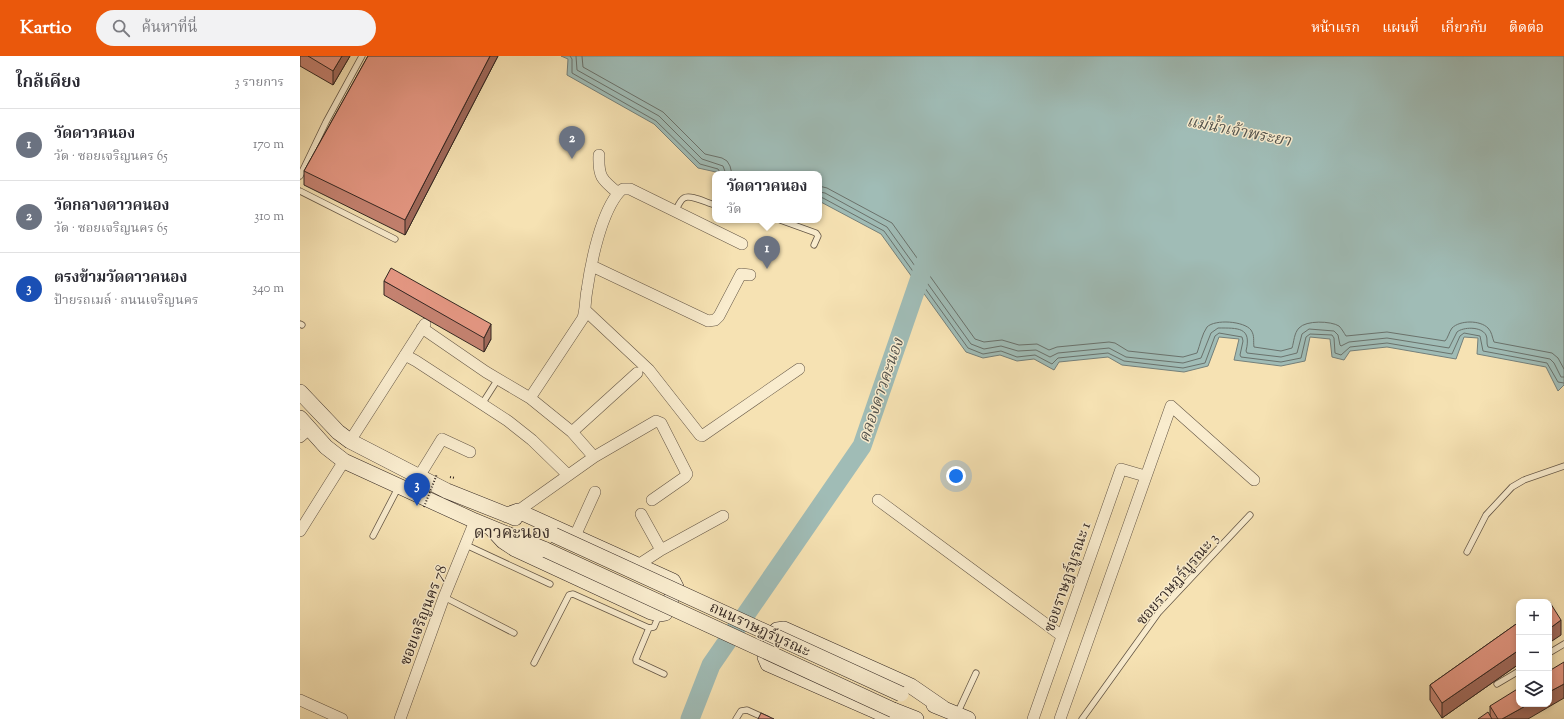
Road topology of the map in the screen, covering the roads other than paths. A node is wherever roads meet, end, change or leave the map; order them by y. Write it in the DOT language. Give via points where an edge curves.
graph roads {
  1 [pos="362,56"];
  2 [pos="599,155"];
  3 [pos="300,176"];
  4 [pos="300,191"];
  5 [pos="618,193"];
  6 [pos="712,204"];
  7 [pos="675,212"];
  8 [pos="788,223"];
  9 [pos="395,239"];
  10 [pos="742,244"];
  11 [pos="814,245"];
  12 [pos="592,266"];
  13 [pos="750,275"];
  14 [pos="585,310"];
  15 [pos="405,355"];
  16 [pos="799,369"];
  17 [pos="638,373"];
  18 [pos="498,380"];
  19 [pos="300,392"];
  20 [pos="530,398"];
  21 [pos="482,404"];
  22 [pos="303,428"];
  23 [pos="572,432"];
  24 [pos="350,442"];
  25 [pos="470,452"];
  26 [pos="594,457"];
  27 [pos="344,461"];
  28 [pos="1564,466"];
  29 [pos="568,475"];
  30 [pos="1145,476"];
  31 [pos="418,478"];
  32 [pos="1254,480"];
  33 [pos="399,486"];
  34 [pos="595,492"];
  35 [pos="652,500"];
  36 [pos="878,500"];
  37 [pos="512,513"];
  38 [pos="641,514"];
  39 [pos="1250,515"];
  40 [pos="723,516"];
  41 [pos="475,521"];
  42 [pos="491,528"];
  43 [pos="300,532"];
  44 [pos="373,536"];
  45 [pos="575,536"];
  46 [pos="466,545"];
  47 [pos="661,550"];
  48 [pos="1467,552"];
  49 [pos="638,565"];
  50 [pos="550,584"];
  51 [pos="444,597"];
  52 [pos="659,614"];
  53 [pos="649,628"];
  54 [pos="514,632"];
  55 [pos="1062,636"];
  56 [pos="1564,644"];
  57 [pos="1552,651"];
  58 [pos="534,663"];
  59 [pos="976,673"];
  60 [pos="1516,673"];
  61 [pos="664,674"];
  62 [pos="1497,684"];
  63 [pos="300,700"];
  64 [pos="956,714"];
  65 [pos="893,715"];
  66 [pos="342,719"];
  67 [pos="400,719"];
  68 [pos="736,719"];
  69 [pos="767,719"];
  70 [pos="916,719"];
  71 [pos="1033,719"];
  72 [pos="1060,719"];
  73 [pos="1082,719"];
  1 -- 3 [label="lane"];
  2 -- 5 [label="street" via="598,165 602,179"];
  4 -- 9 [label="lane"];
  5 -- 7 [label="street" via="623,189 630,189"];
  5 -- 12 [label="street" via="606,216 594,250"];
  6 -- 7 [label="lane" via="685,197"];
  7 -- 10 [label="street"];
  8 -- 11 [label="lane" via="816,233 818,236"];
  12 -- 13 [label="street" via="708,321 718,318 741,274"];
  12 -- 14 [label="street"];
  14 -- 16 [label="street" via="649,370 702,436"];
  14 -- 20 [label="street" via="583,318"];
  15 -- 18 [label="street" via="423,326"];
  15 -- 21 [label="street"];
  15 -- 24 [label="street"];
  17 -- 23 [label="street"];
  18 -- 20 [label="street"];
  18 -- 21 [label="lane"];
  19 -- 24 [label="main road"];
  20 -- 23 [label="street"];
  21 -- 29 [label="street" via="532,440"];
  22 -- 27 [label="main road, ถนนราษฎร์บูรณะ"];
  23 -- 26 [label="street"];
  24 -- 31 [label="main road"];
  25 -- 31 [label="street" via="442,439"];
  26 -- 29 [label="street"];
  26 -- 35 [label="street" via="647,425 656,421 661,423 687,474"];
  27 -- 33 [label="main road, ถนนราษฎร์บูรณะ"];
  27 -- 43 [label="street"];
  28 -- 48 [label="lane" via="1512,487 1486,515"];
  29 -- 37 [label="street"];
  30 -- 32 [label="street" via="1170,406"];
  30 -- 55 [label="street, ซอยราษฎร์บูรณะ 1" via="1121,469"];
  30 -- 72 [label="street"];
  31 -- 37 [label="main road" via="446,491"];
  33 -- 41 [label="main road, ถนนราษฎร์บูรณะ"];
  33 -- 44 [label="lane"];
  34 -- 45 [label="street"];
  36 -- 55 [label="street"];
  37 -- 45 [label="main road"];
  37 -- 64 [label="main road, ถนนราษฎร์บูรณะ, bridge" via="554,535 900,694"];
  38 -- 47 [label="street"];
  39 -- 73 [label="lane, ซอยราษฎร์บูรณะ 3" via="1159,612"];
  40 -- 47 [label="street"];
  41 -- 42 [label="main road, ถนนราษฎร์บูรณะ"];
  41 -- 46 [label="street, ซอยเจริญนคร 78"];
  42 -- 52 [label="main road" via="515,549"];
  42 -- 65 [label="main road, ถนนราษฎร์บูรณะ, bridge" via="546,550"];
  45 -- 49 [label="main road"];
  46 -- 50 [label="lane"];
  46 -- 51 [label="street, ซอยเจริญนคร 78"];
  47 -- 49 [label="street"];
  49 -- 52 [label="main road" via="673,581 676,587 665,614"];
  51 -- 54 [label="lane"];
  51 -- 67 [label="street, ซอยเจริญนคร 78"];
  52 -- 53 [label="lane" via="654,627"];
  53 -- 58 [label="lane" via="573,594 567,599"];
  53 -- 61 [label="lane" via="636,661"];
  55 -- 71 [label="street, ซอยราษฎร์บูรณะ 1"];
  56 -- 57 [label="lane"];
  59 -- 64 [label="lane"];
  60 -- 62 [label="lane"];
  63 -- 66 [label="street"];
  64 -- 65 [label="main road" via="911,686 784,628 777,630 765,657 768,664"];
  65 -- 70 [label="main road, ถนนราษฎร์บูรณะ"];
  68 -- 69 [label="lane" via="741,711 747,710"];
}
